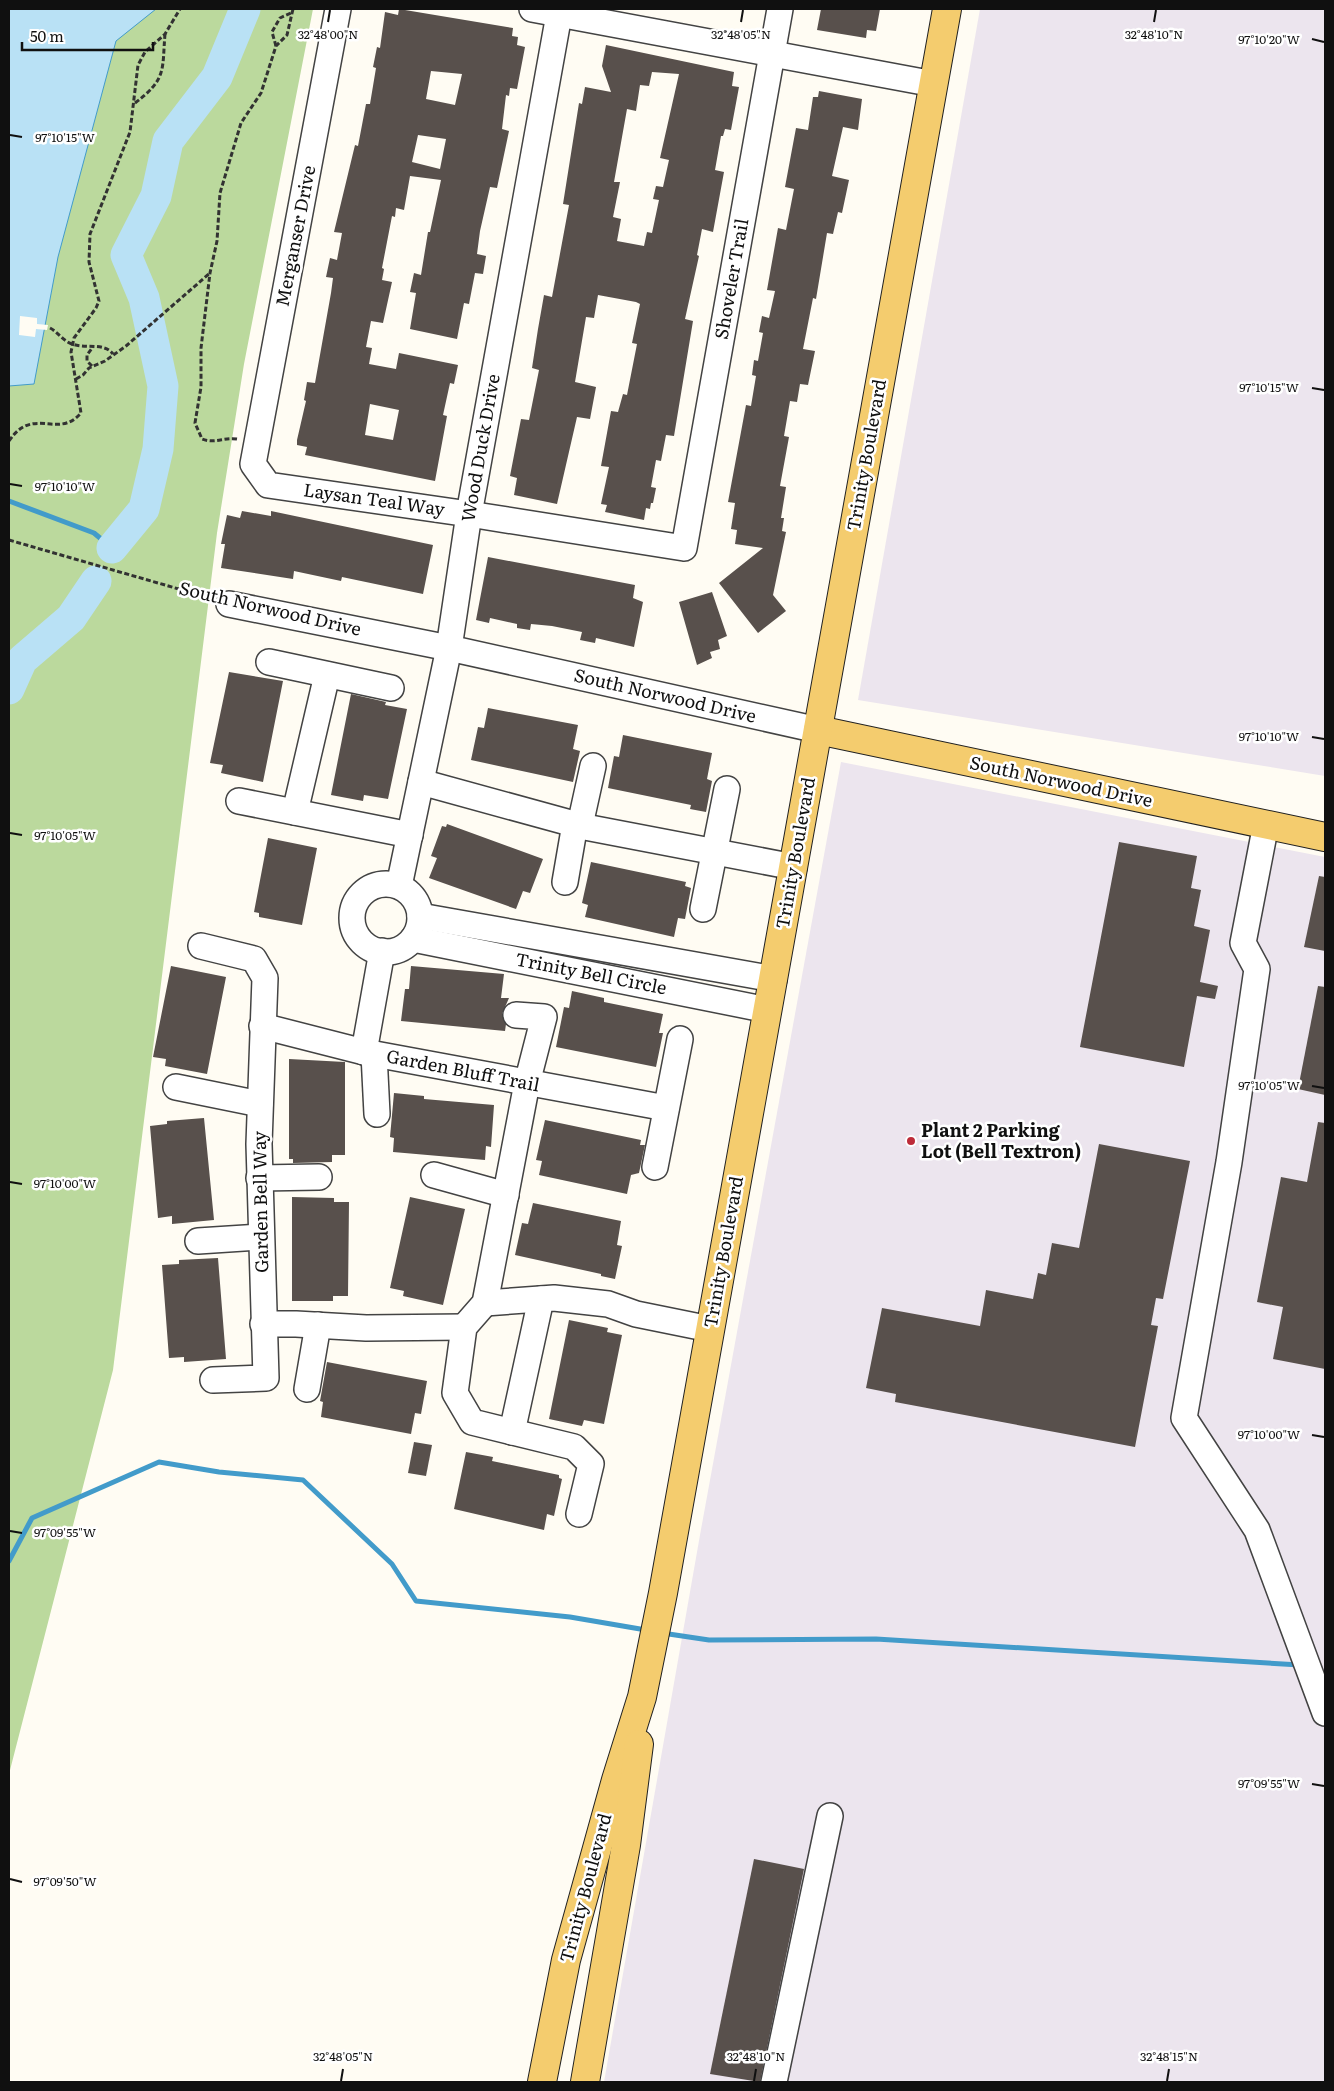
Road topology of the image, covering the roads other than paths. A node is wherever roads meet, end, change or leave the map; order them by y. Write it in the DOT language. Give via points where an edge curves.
graph roads {
  1 [pos="338,9"];
  2 [pos="532,9"];
  3 [pos="780,9"];
  4 [pos="947,9"];
  5 [pos="559,11"];
  6 [pos="772,53"];
  7 [pos="934,84"];
  8 [pos="255,453"];
  9 [pos="469,514"];
  10 [pos="684,548"];
  11 [pos="229,604"];
  12 [pos="449,648"];
  13 [pos="269,662"];
  14 [pos="327,675"];
  15 [pos="391,688"];
  16 [pos="818,730"];
  17 [pos="593,766"];
  18 [pos="421,782"];
  19 [pos="727,789"];
  20 [pos="239,801"];
  21 [pos="295,812"];
  22 [pos="1266,824"];
  23 [pos="577,825"];
  24 [pos="410,835"];
  25 [pos="1325,837"];
  26 [pos="714,850"];
  27 [pos="794,868"];
  28 [pos="565,882"];
  29 [pos="399,886"];
  30 [pos="703,909"];
  31 [pos="417,927"];
  32 [pos="201,946"];
  33 [pos="382,951"];
  34 [pos="774,979"];
  35 [pos="768,1010"];
  36 [pos="516,1015"];
  37 [pos="262,1026"];
  38 [pos="680,1039"];
  39 [pos="369,1053"];
  40 [pos="527,1083"];
  41 [pos="176,1087"];
  42 [pos="260,1104"];
  43 [pos="666,1108"];
  44 [pos="377,1114"];
  45 [pos="655,1167"];
  46 [pos="434,1175"];
  47 [pos="319,1177"];
  48 [pos="259,1178"];
  49 [pos="506,1194"];
  50 [pos="261,1237"];
  51 [pos="198,1241"];
  52 [pos="541,1299"];
  53 [pos="485,1302"];
  54 [pos="263,1324"];
  55 [pos="318,1325"];
  56 [pos="464,1327"];
  57 [pos="710,1328"];
  58 [pos="213,1380"];
  59 [pos="308,1389"];
  60 [pos="512,1432"];
  61 [pos="579,1514"];
  62 [pos="642,1697"];
  63 [pos="1325,1713"];
  64 [pos="830,1816"];
  65 [pos="542,2082"];
  66 [pos="585,2082"];
  67 [pos="774,2082"];
  1 -- 8 [label="street, Merganser Drive"];
  2 -- 5 [label="street"];
  3 -- 6 [label="street, Shoveler Trail"];
  4 -- 7 [label="main road, Trinity Boulevard"];
  5 -- 6 [label="street"];
  5 -- 9 [label="street, Wood Duck Drive"];
  6 -- 7 [label="street"];
  6 -- 10 [label="street, Shoveler Trail"];
  7 -- 16 [label="main road, Trinity Boulevard"];
  8 -- 9 [label="street, Laysan Teal Way" via="268,485"];
  9 -- 10 [label="street, Laysan Teal Way"];
  9 -- 12 [label="street, Wood Duck Drive"];
  11 -- 12 [label="street, South Norwood Drive"];
  12 -- 16 [label="street, South Norwood Drive"];
  12 -- 18 [label="street, Wood Duck Drive"];
  13 -- 14 [label="street"];
  14 -- 15 [label="street"];
  14 -- 21 [label="street"];
  16 -- 22 [label="main road, South Norwood Drive"];
  16 -- 27 [label="main road, Trinity Boulevard"];
  17 -- 23 [label="street"];
  18 -- 23 [label="street"];
  18 -- 24 [label="street, Wood Duck Drive"];
  19 -- 26 [label="street"];
  20 -- 21 [label="street"];
  21 -- 24 [label="street"];
  22 -- 25 [label="main road, South Norwood Drive"];
  22 -- 63 [label="street" via="1243,943 1257,969 1229,1162 1184,1418 1257,1530"];
  23 -- 26 [label="street"];
  23 -- 28 [label="street"];
  24 -- 29 [label="street, Wood Duck Drive"];
  26 -- 27 [label="street"];
  26 -- 30 [label="street"];
  27 -- 34 [label="main road, Trinity Boulevard"];
  29 -- 31 [label="street" via="415,898"];
  29 -- 33 [label="street" via="378,884 365,891 356,902 352,915 360,939"];
  31 -- 33 [label="street" via="406,946"];
  31 -- 34 [label="street, Trinity Bell Circle"];
  31 -- 35 [label="street, Trinity Bell Circle"];
  32 -- 37 [label="street, Garden Bell Way" via="254,959 265,978"];
  33 -- 39 [label="street"];
  34 -- 35 [label="main road, Trinity Boulevard"];
  35 -- 57 [label="main road, Trinity Boulevard"];
  36 -- 40 [label="street" via="544,1017"];
  37 -- 39 [label="street, Garden Bluff Trail"];
  37 -- 42 [label="street, Garden Bell Way"];
  38 -- 43 [label="street"];
  39 -- 40 [label="street, Garden Bluff Trail"];
  39 -- 44 [label="street"];
  40 -- 43 [label="street, Garden Bluff Trail"];
  40 -- 49 [label="street"];
  41 -- 42 [label="street"];
  42 -- 48 [label="street, Garden Bell Way"];
  43 -- 45 [label="street"];
  46 -- 49 [label="street"];
  47 -- 48 [label="street"];
  48 -- 50 [label="street, Garden Bell Way"];
  49 -- 53 [label="street"];
  50 -- 51 [label="street"];
  50 -- 54 [label="street, Garden Bell Way"];
  52 -- 53 [label="street"];
  52 -- 57 [label="street" via="608,1304 636,1314"];
  52 -- 60 [label="street"];
  53 -- 56 [label="street"];
  54 -- 55 [label="street"];
  54 -- 58 [label="street, Garden Bell Way" via="266,1378"];
  55 -- 56 [label="street"];
  55 -- 59 [label="street"];
  56 -- 60 [label="street" via="455,1394 472,1422"];
  57 -- 62 [label="main road, Trinity Boulevard"];
  60 -- 61 [label="street" via="574,1447 592,1464"];
  62 -- 65 [label="main road, Trinity Boulevard" via="566,1960"];
  62 -- 66 [label="main road, Trinity Boulevard" via="636,1776"];
  64 -- 67 [label="street"];
}
